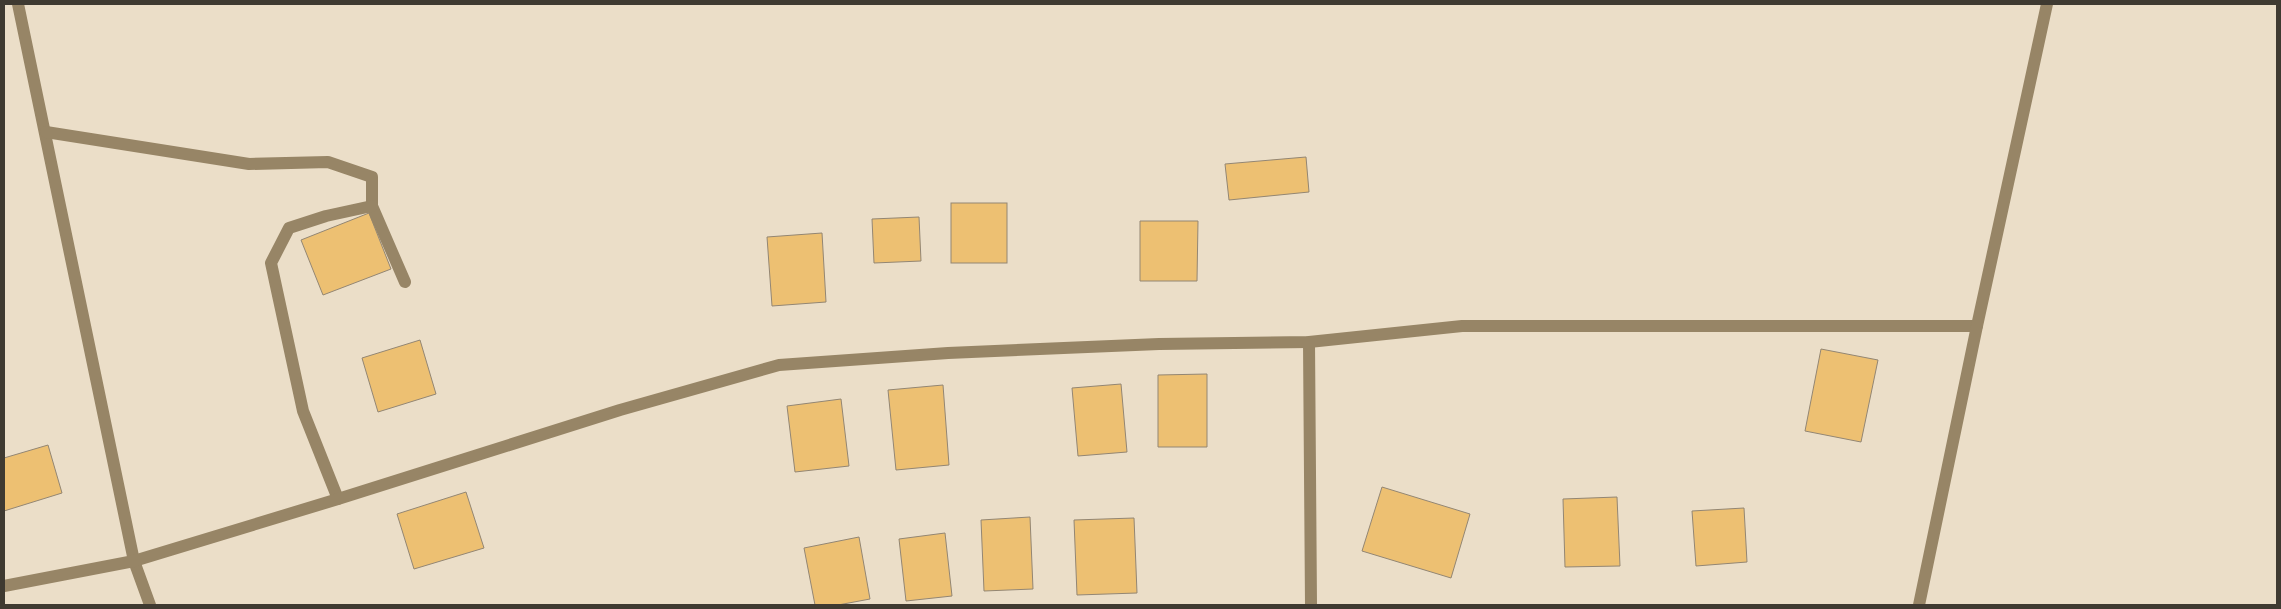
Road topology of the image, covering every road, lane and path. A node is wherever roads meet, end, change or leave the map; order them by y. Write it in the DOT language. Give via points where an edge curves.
graph roads {
  1 [pos="18,4"];
  2 [pos="2047,4"];
  3 [pos="46,132"];
  4 [pos="372,206"];
  5 [pos="405,282"];
  6 [pos="1977,326"];
  7 [pos="1309,342"];
  8 [pos="338,499"];
  9 [pos="134,560"];
  10 [pos="4,586"];
  11 [pos="150,605"];
  12 [pos="1311,605"];
  13 [pos="1920,605"];
  1 -- 3 [label="street"];
  2 -- 6 [label="street"];
  3 -- 4 [label="street" via="249,164 328,162 372,177"];
  3 -- 9 [label="street"];
  4 -- 5 [label="street"];
  4 -- 8 [label="street" via="289,228 271,263 303,411"];
  6 -- 7 [label="street" via="1462,326"];
  6 -- 13 [label="street"];
  7 -- 8 [label="street" via="1159,344 948,353 779,366 611,413"];
  7 -- 12 [label="street"];
  8 -- 9 [label="street"];
  9 -- 10 [label="street"];
  9 -- 11 [label="street"];
}
